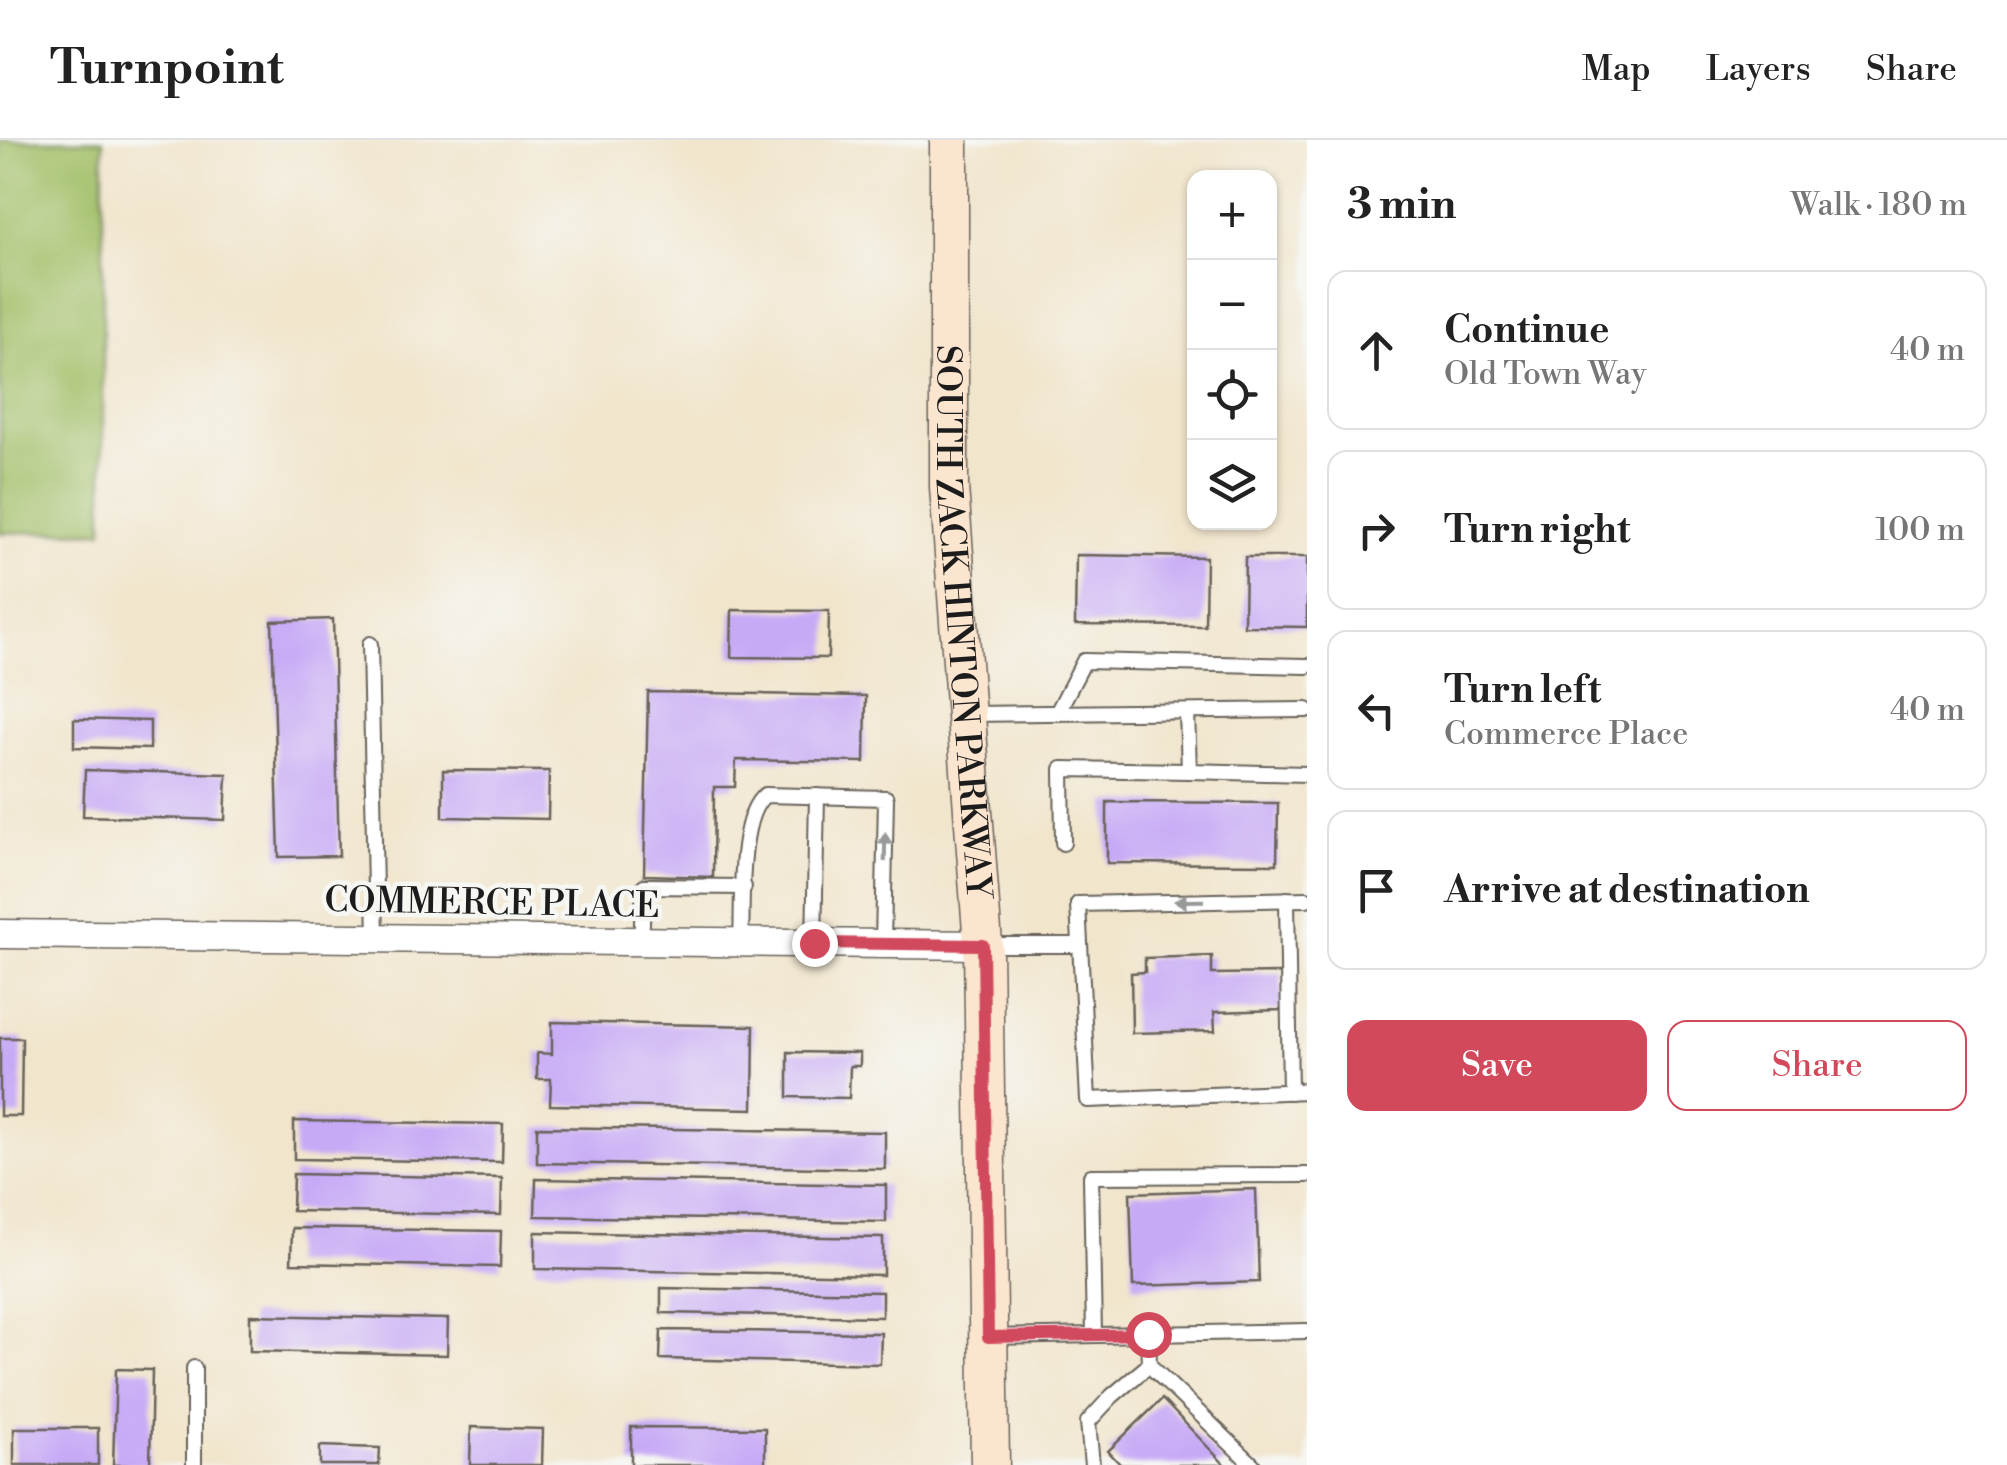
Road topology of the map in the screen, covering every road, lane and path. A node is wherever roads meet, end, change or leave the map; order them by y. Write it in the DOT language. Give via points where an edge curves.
graph roads {
  1 [pos="949,140"];
  2 [pos="370,644"];
  3 [pos="1307,666"];
  4 [pos="1307,710"];
  5 [pos="1187,712"];
  6 [pos="1057,713"];
  7 [pos="964,714"];
  8 [pos="1189,771"];
  9 [pos="1307,774"];
  10 [pos="817,796"];
  11 [pos="1063,843"];
  12 [pos="744,887"];
  13 [pos="1307,899"];
  14 [pos="1287,900"];
  15 [pos="0,934"];
  16 [pos="376,939"];
  17 [pos="641,941"];
  18 [pos="741,942"];
  19 [pos="814,943"];
  20 [pos="883,944"];
  21 [pos="983,945"];
  22 [pos="1079,946"];
  23 [pos="1307,1091"];
  24 [pos="1290,1092"];
  25 [pos="1307,1175"];
  26 [pos="1307,1331"];
  27 [pos="1148,1334"];
  28 [pos="1094,1335"];
  29 [pos="988,1337"];
  30 [pos="1149,1366"];
  31 [pos="194,1368"];
  32 [pos="194,1465"];
  33 [pos="990,1465"];
  34 [pos="1092,1465"];
  35 [pos="1253,1465"];
  1 -- 7 [label="main road, SOUTH ZACK HINTON PARKWAY" via="949,487"];
  2 -- 16 [label="lane"];
  3 -- 6 [label="lane" via="1084,660"];
  4 -- 5 [label="lane"];
  5 -- 6 [label="lane"];
  5 -- 8 [label="lane"];
  6 -- 7 [label="lane"];
  7 -- 21 [label="main road, SOUTH ZACK HINTON PARKWAY"];
  8 -- 9 [label="lane"];
  8 -- 11 [label="lane" via="1062,769"];
  10 -- 12 [label="lane" via="765,794 756,802"];
  10 -- 19 [label="lane"];
  20 -- 10 [label="lane, one-way" via="886,798"];
  12 -- 17 [label="lane" via="644,886"];
  12 -- 18 [label="lane"];
  13 -- 14 [label="lane"];
  14 -- 22 [label="lane, one-way" via="1078,904"];
  14 -- 24 [label="lane"];
  15 -- 16 [label="street, COMMERCE PLACE"];
  16 -- 17 [label="street, COMMERCE PLACE"];
  17 -- 18 [label="street, COMMERCE PLACE"];
  18 -- 19 [label="street, COMMERCE PLACE"];
  19 -- 20 [label="street, COMMERCE PLACE"];
  20 -- 21 [label="street, COMMERCE PLACE"];
  21 -- 22 [label="lane"];
  21 -- 29 [label="main road, SOUTH ZACK HINTON PARKWAY"];
  22 -- 24 [label="lane" via="1088,1100"];
  23 -- 24 [label="lane"];
  25 -- 28 [label="lane" via="1091,1176"];
  26 -- 27 [label="lane"];
  27 -- 28 [label="lane"];
  27 -- 30 [label="lane"];
  28 -- 29 [label="lane"];
  29 -- 33 [label="main road, SOUTH ZACK HINTON PARKWAY"];
  30 -- 34 [label="lane" via="1088,1422"];
  30 -- 35 [label="lane"];
  31 -- 32 [label="lane"];
}
